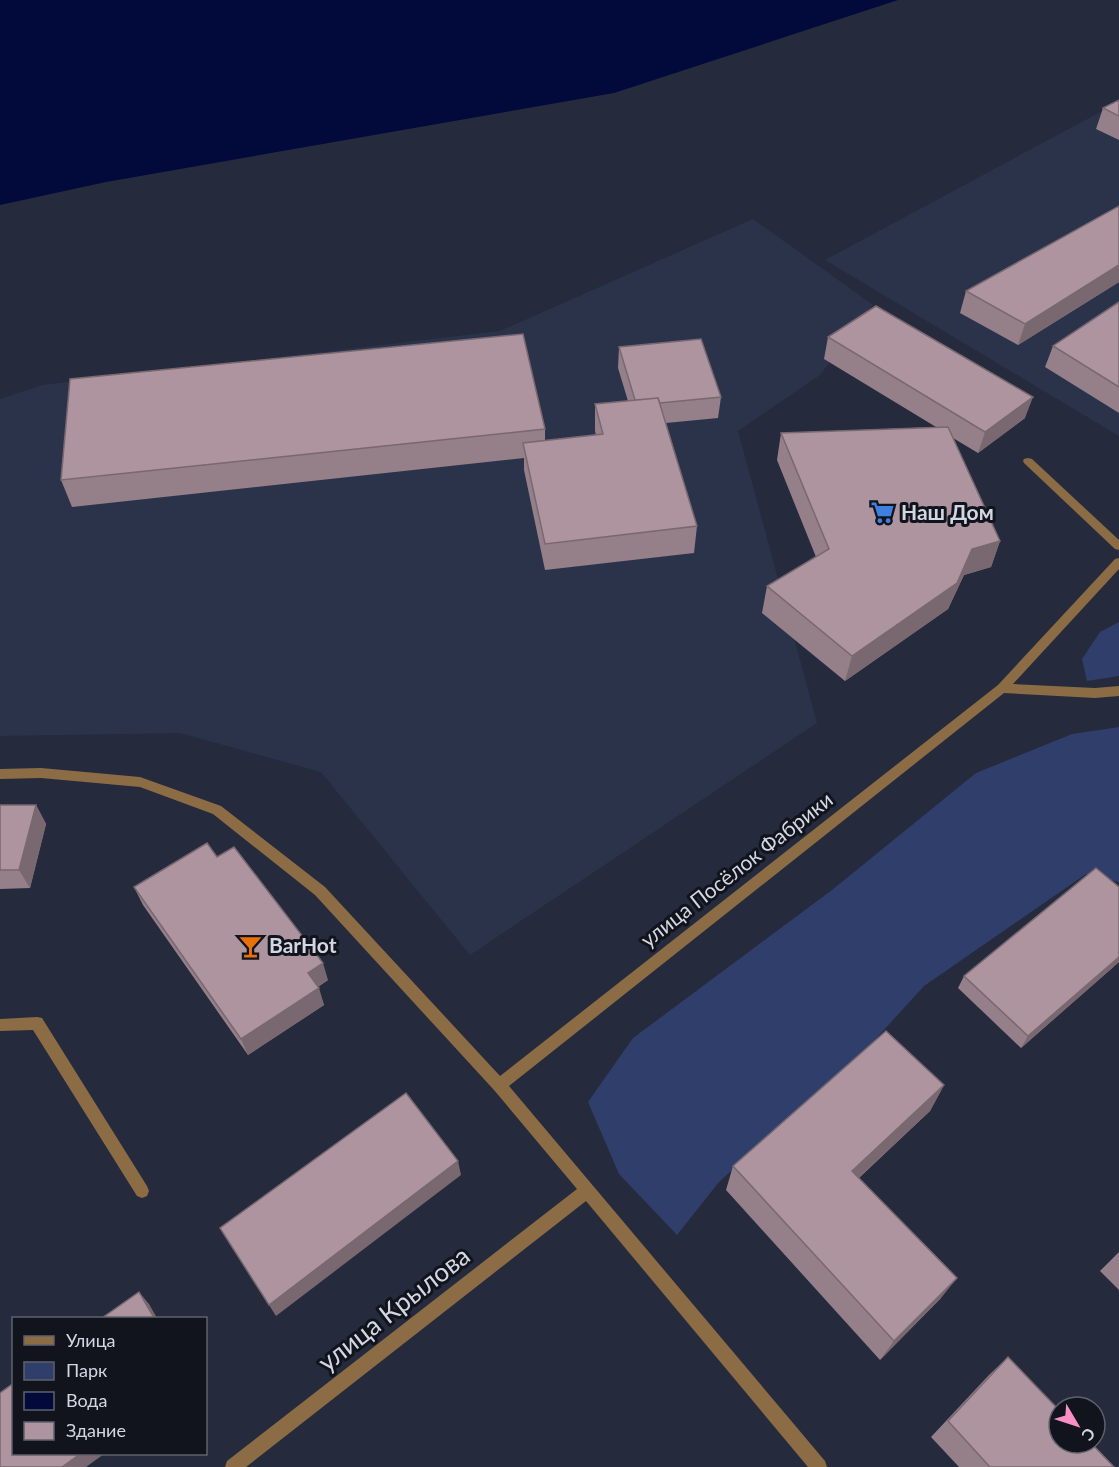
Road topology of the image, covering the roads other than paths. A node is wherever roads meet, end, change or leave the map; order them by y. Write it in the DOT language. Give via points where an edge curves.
graph roads {
  1 [pos="1028,461"];
  2 [pos="1119,546"];
  3 [pos="1119,562"];
  4 [pos="1002,688"];
  5 [pos="1119,691"];
  6 [pos="0,774"];
  7 [pos="0,1025"];
  8 [pos="499,1085"];
  9 [pos="142,1191"];
  10 [pos="587,1191"];
  11 [pos="233,1467"];
  12 [pos="819,1467"];
  1 -- 2 [label="street"];
  3 -- 4 [label="street, улица Посёлок Фабрики"];
  4 -- 5 [label="street"];
  4 -- 8 [label="street, улица Посёлок Фабрики"];
  6 -- 8 [label="street" via="41,773 140,782 217,810 320,891"];
  7 -- 9 [label="street" via="38,1023"];
  8 -- 10 [label="street"];
  10 -- 11 [label="street, улица Крылова"];
  10 -- 12 [label="street"];
}
